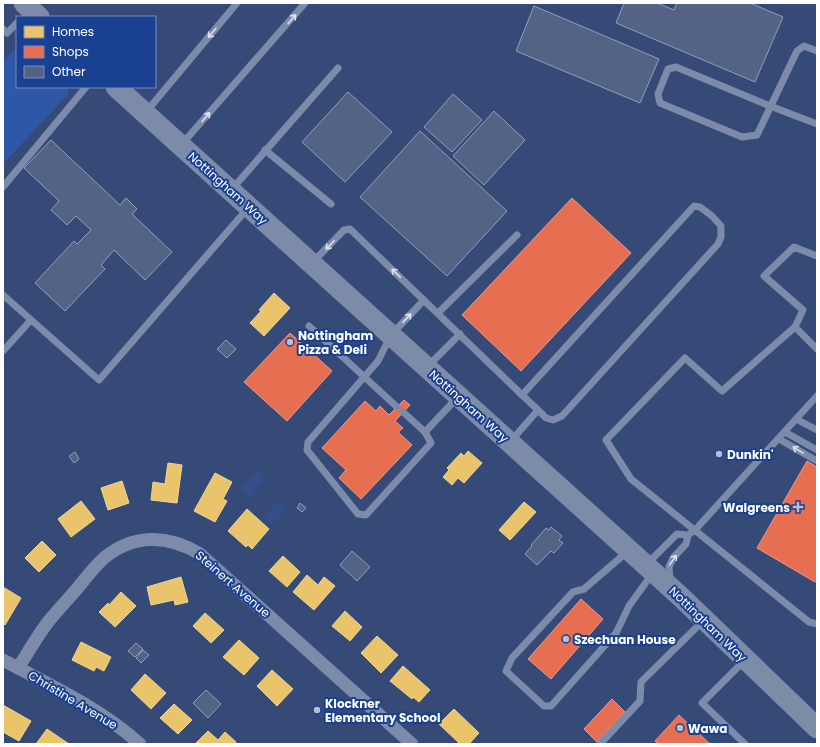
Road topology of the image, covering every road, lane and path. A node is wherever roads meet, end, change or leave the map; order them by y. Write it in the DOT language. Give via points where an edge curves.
graph roads {
  1 [pos="237,3"];
  2 [pos="305,3"];
  3 [pos="16,24"];
  4 [pos="3,30"];
  5 [pos="817,51"];
  6 [pos="338,68"];
  7 [pos="85,88"];
  8 [pos="117,88"];
  9 [pos="770,106"];
  10 [pos="145,113"];
  11 [pos="817,124"];
  12 [pos="181,146"];
  13 [pos="265,150"];
  14 [pos="3,187"];
  15 [pos="231,191"];
  16 [pos="331,204"];
  17 [pos="248,207"];
  18 [pos="517,235"];
  19 [pos="817,256"];
  20 [pos="312,264"];
  21 [pos="3,295"];
  22 [pos="424,300"];
  23 [pos="438,313"];
  24 [pos="31,320"];
  25 [pos="309,326"];
  26 [pos="796,327"];
  27 [pos="460,334"];
  28 [pos="391,335"];
  29 [pos="817,349"];
  30 [pos="3,350"];
  31 [pos="427,368"];
  32 [pos="364,376"];
  33 [pos="522,395"];
  34 [pos="817,396"];
  35 [pos="459,397"];
  36 [pos="397,407"];
  37 [pos="538,410"];
  38 [pos="404,412"];
  39 [pos="796,419"];
  40 [pos="817,430"];
  41 [pos="425,432"];
  42 [pos="785,432"];
  43 [pos="779,439"];
  44 [pos="509,442"];
  45 [pos="817,450"];
  46 [pos="817,462"];
  47 [pos="695,530"];
  48 [pos="688,535"];
  49 [pos="629,550"];
  50 [pos="650,569"];
  51 [pos="670,588"];
  52 [pos="704,620"];
  53 [pos="817,624"];
  54 [pos="746,659"];
  55 [pos="3,660"];
  56 [pos="18,668"];
  57 [pos="817,728"];
  58 [pos="140,744"];
  59 [pos="412,744"];
  60 [pos="600,744"];
  61 [pos="745,744"];
  1 -- 10 [label="lane, one-way"];
  12 -- 2 [label="lane, one-way"];
  3 -- 4 [label="lane" via="7,33"];
  5 -- 9 [label="lane" via="804,46 796,51"];
  6 -- 13 [label="lane"];
  7 -- 14 [label="lane"];
  8 -- 10 [label="main road, Nottingham Way"];
  9 -- 9 [label="lane" via="676,67 668,69 658,94 660,103 742,137 757,135"];
  9 -- 11 [label="lane"];
  10 -- 12 [label="main road, Nottingham Way"];
  12 -- 15 [label="main road, Nottingham Way"];
  13 -- 15 [label="lane"];
  13 -- 16 [label="lane"];
  15 -- 17 [label="main road, Nottingham Way"];
  17 -- 20 [label="main road, Nottingham Way"];
  17 -- 24 [label="lane" via="99,380"];
  18 -- 23 [label="lane"];
  19 -- 26 [label="lane" via="794,247 764,276 803,310"];
  22 -- 20 [label="lane, one-way" via="350,230 344,230"];
  20 -- 28 [label="main road, Nottingham Way"];
  21 -- 24 [label="lane"];
  22 -- 23 [label="lane"];
  28 -- 22 [label="lane, one-way"];
  23 -- 27 [label="lane"];
  24 -- 30 [label="lane"];
  25 -- 32 [label="lane"];
  26 -- 29 [label="lane"];
  26 -- 47 [label="lane" via="722,391 685,358 606,440 631,478"];
  27 -- 31 [label="lane"];
  27 -- 33 [label="lane"];
  28 -- 31 [label="main road, Nottingham Way"];
  28 -- 32 [label="lane" via="378,361"];
  31 -- 35 [label="main road, Nottingham Way"];
  32 -- 36 [label="lane"];
  32 -- 41 [label="lane" via="308,442 307,450 358,514 366,515 430,443"];
  33 -- 37 [label="lane"];
  33 -- 37 [label="lane" via="694,206 700,207 712,216 721,226 718,244 562,416 553,420 546,418"];
  34 -- 39 [label="lane"];
  35 -- 41 [label="lane"];
  35 -- 44 [label="main road, Nottingham Way"];
  37 -- 44 [label="lane"];
  38 -- 41 [label="lane"];
  39 -- 40 [label="lane"];
  39 -- 42 [label="lane"];
  42 -- 43 [label="lane"];
  42 -- 45 [label="lane"];
  46 -- 43 [label="lane, one-way"];
  43 -- 47 [label="lane"];
  44 -- 49 [label="main road, Nottingham Way"];
  47 -- 48 [label="lane"];
  47 -- 53 [label="lane" via="809,622"];
  48 -- 50 [label="lane" via="677,534"];
  51 -- 48 [label="lane, one-way" via="669,566 686,544"];
  49 -- 50 [label="main road, Nottingham Way"];
  49 -- 50 [label="lane" via="584,589 573,592 512,658 506,671 544,706 551,706 616,633"];
  50 -- 51 [label="main road, Nottingham Way"];
  51 -- 52 [label="main road, Nottingham Way"];
  52 -- 54 [label="main road, Nottingham Way"];
  52 -- 60 [label="lane" via="641,682 640,701"];
  54 -- 57 [label="main road, Nottingham Way"];
  54 -- 61 [label="lane" via="702,703"];
  55 -- 56 [label="street, Christine Avenue"];
  56 -- 58 [label="street, Christine Avenue" via="96,711"];
  56 -- 59 [label="street, Steinert Avenue" via="48,622 105,558 120,547 138,541 173,541 200,554"];
}
